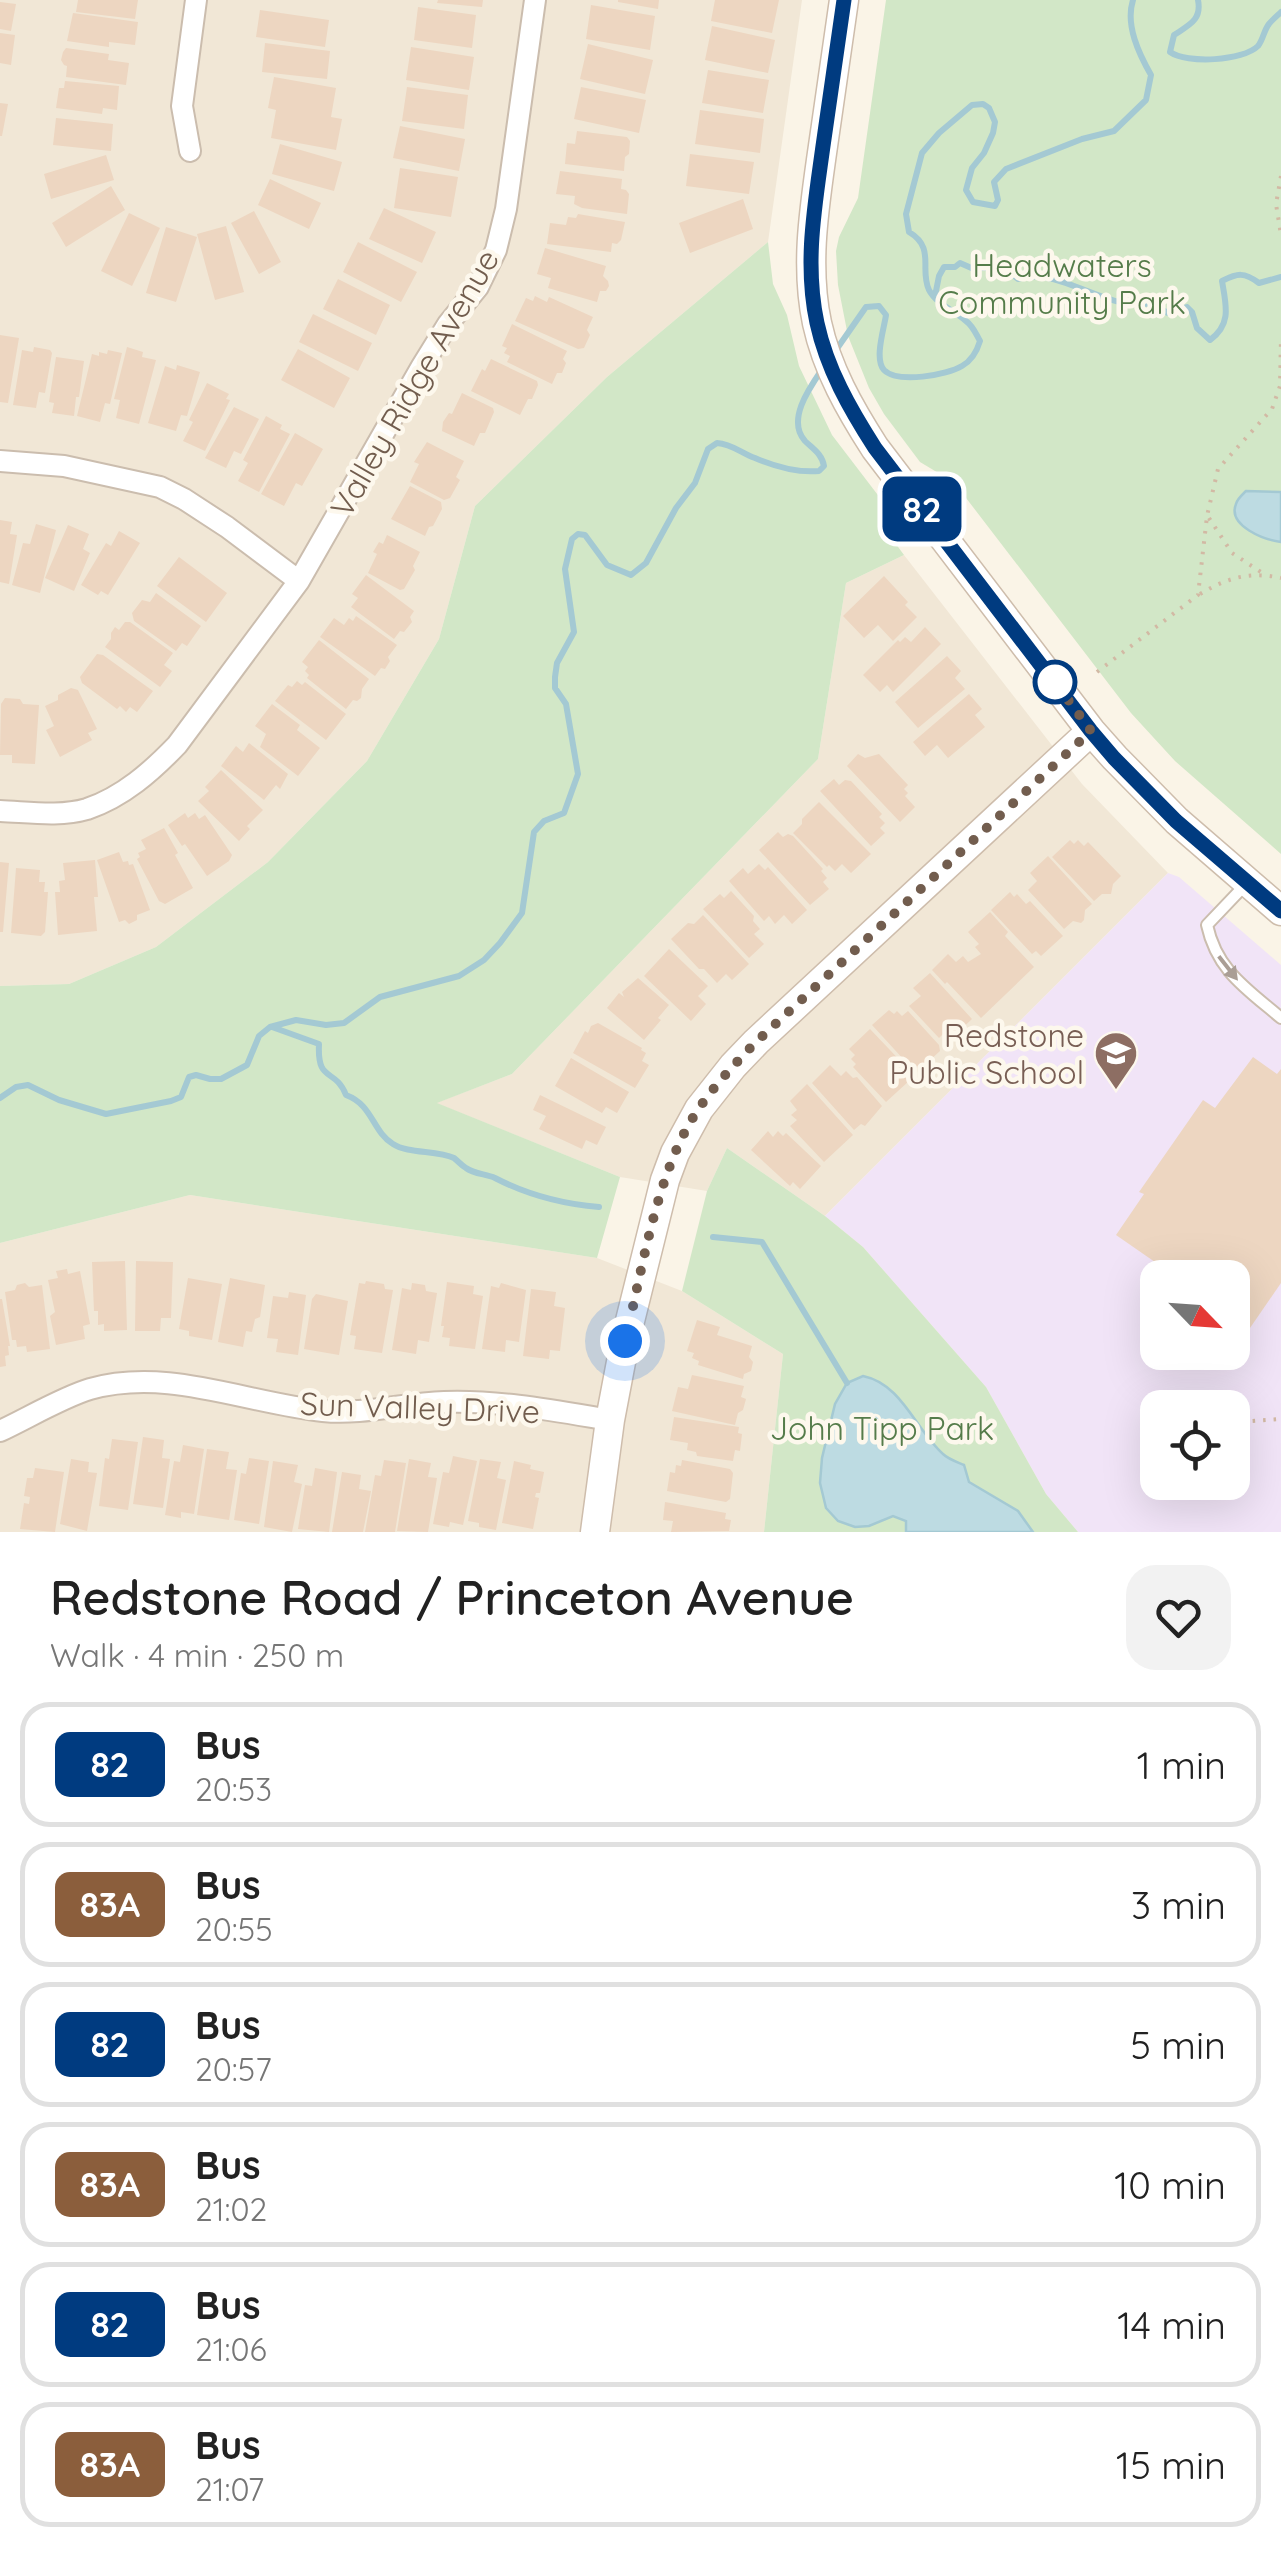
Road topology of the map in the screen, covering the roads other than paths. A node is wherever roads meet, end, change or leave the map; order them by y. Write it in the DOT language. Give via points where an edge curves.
graph roads {
  1 [pos="196,0"];
  2 [pos="535,0"];
  3 [pos="844,0"];
  4 [pos="190,151"];
  5 [pos="0,461"];
  6 [pos="299,581"];
  7 [pos="1091,731"];
  8 [pos="0,812"];
  9 [pos="1248,882"];
  10 [pos="1281,911"];
  11 [pos="1281,1018"];
  12 [pos="610,1420"];
  13 [pos="0,1432"];
  14 [pos="595,1532"];
  1 -- 4 [label="street" via="182,106"];
  2 -- 6 [label="street, Valley Ridge Avenue" via="496,250"];
  3 -- 7 [label="street" via="811,234 810,278 830,368 875,448"];
  5 -- 6 [label="street" via="64,466 160,487"];
  6 -- 8 [label="street, Valley Ridge Avenue" via="154,768 85,810"];
  7 -- 9 [label="street" via="1176,821"];
  7 -- 12 [label="street" via="756,1042 699,1108 665,1180"];
  9 -- 10 [label="street"];
  9 -- 11 [label="lane, one-way" via="1207,925 1210,938 1227,972"];
  12 -- 13 [label="street, Sun Valley Drive" via="489,1402 324,1411 186,1384 134,1382 88,1390"];
  12 -- 14 [label="street"];
}
